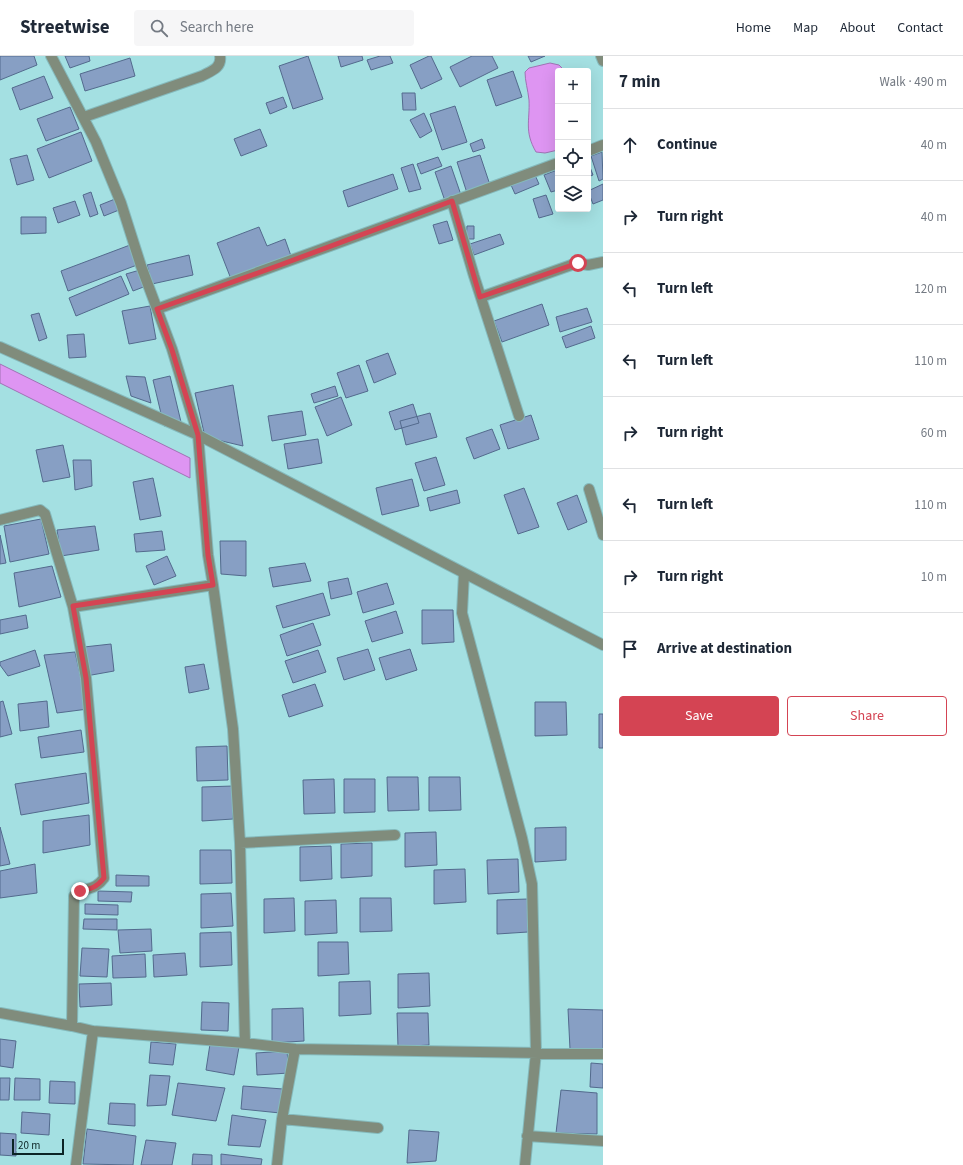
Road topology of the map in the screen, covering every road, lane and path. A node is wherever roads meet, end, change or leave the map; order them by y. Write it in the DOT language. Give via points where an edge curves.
graph roads {
  1 [pos="51,56"];
  2 [pos="220,56"];
  3 [pos="601,56"];
  4 [pos="603,61"];
  5 [pos="84,117"];
  6 [pos="603,145"];
  7 [pos="591,150"];
  8 [pos="555,164"];
  9 [pos="452,201"];
  10 [pos="603,262"];
  11 [pos="480,297"];
  12 [pos="157,309"];
  13 [pos="0,347"];
  14 [pos="519,416"];
  15 [pos="198,435"];
  16 [pos="589,489"];
  17 [pos="0,520"];
  18 [pos="603,536"];
  19 [pos="464,573"];
  20 [pos="213,585"];
  21 [pos="73,606"];
  22 [pos="603,645"];
  23 [pos="395,835"];
  24 [pos="240,843"];
  25 [pos="0,1013"];
  26 [pos="72,1026"];
  27 [pos="93,1031"];
  28 [pos="245,1043"];
  29 [pos="294,1049"];
  30 [pos="536,1052"];
  31 [pos="603,1054"];
  32 [pos="282,1119"];
  33 [pos="378,1128"];
  34 [pos="527,1136"];
  35 [pos="603,1141"];
  36 [pos="76,1165"];
  37 [pos="277,1165"];
  38 [pos="525,1165"];
  1 -- 5 [label="street"];
  2 -- 5 [label="street" via="218,68 202,76"];
  3 -- 4 [label="street"];
  5 -- 12 [label="street" via="121,203"];
  6 -- 7 [label="street"];
  8 -- 9 [label="street"];
  9 -- 11 [label="street"];
  9 -- 12 [label="street"];
  10 -- 11 [label="street" via="588,265 578,263"];
  11 -- 14 [label="street"];
  12 -- 15 [label="street"];
  13 -- 15 [label="street"];
  15 -- 19 [label="street"];
  15 -- 20 [label="street"];
  16 -- 18 [label="street"];
  17 -- 21 [label="street" via="40,510 46,514"];
  19 -- 22 [label="street"];
  19 -- 30 [label="street" via="462,613 532,884"];
  20 -- 21 [label="street"];
  20 -- 24 [label="street" via="233,729"];
  21 -- 26 [label="street" via="86,678 104,878 95,888 80,891 74,896"];
  23 -- 24 [label="street"];
  24 -- 28 [label="street"];
  25 -- 26 [label="street"];
  26 -- 27 [label="street"];
  27 -- 28 [label="street"];
  27 -- 36 [label="street"];
  28 -- 29 [label="street"];
  29 -- 30 [label="street"];
  29 -- 32 [label="street"];
  30 -- 31 [label="street"];
  30 -- 34 [label="street"];
  32 -- 33 [label="street"];
  32 -- 37 [label="street"];
  34 -- 35 [label="street"];
  34 -- 38 [label="street"];
}
